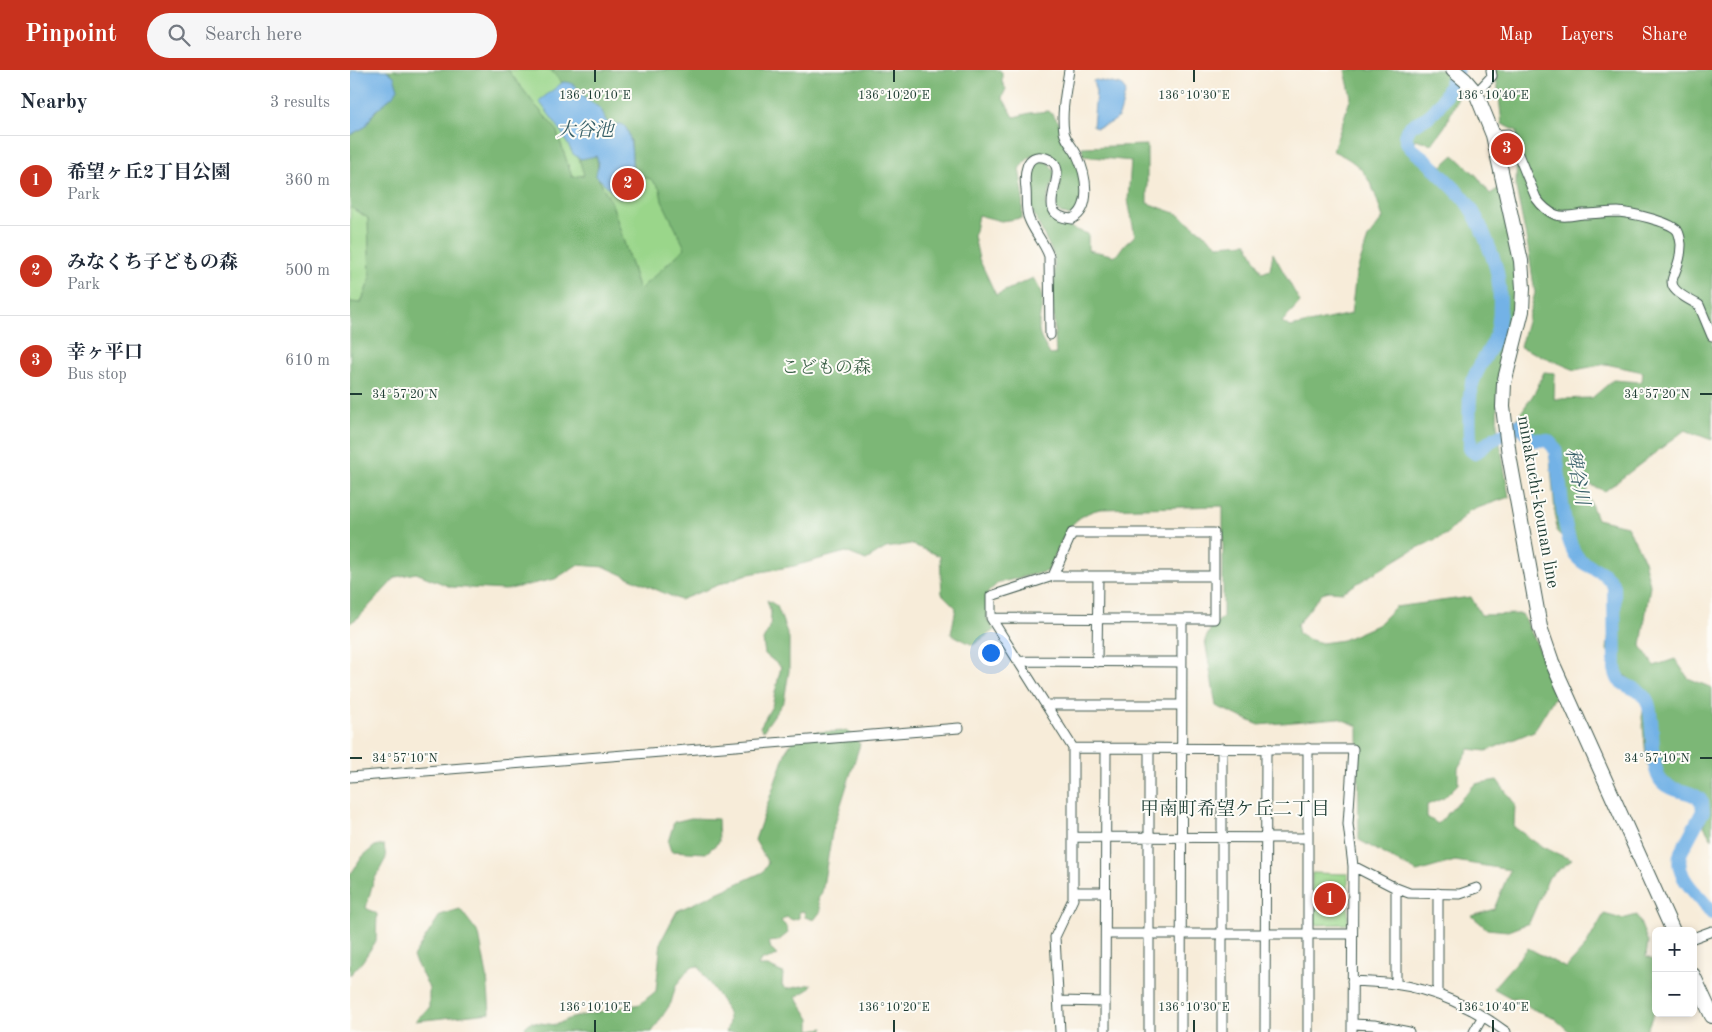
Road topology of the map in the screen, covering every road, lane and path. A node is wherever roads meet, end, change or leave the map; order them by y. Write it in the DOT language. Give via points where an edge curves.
graph roads {
  1 [pos="1069,70"];
  2 [pos="1453,70"];
  3 [pos="1491,70"];
  4 [pos="1476,93"];
  5 [pos="1493,134"];
  6 [pos="1050,335"];
  7 [pos="1712,336"];
  8 [pos="1052,576"];
  9 [pos="1098,576"];
  10 [pos="1214,576"];
  11 [pos="991,618"];
  12 [pos="1097,619"];
  13 [pos="1182,619"];
  14 [pos="1019,661"];
  15 [pos="1097,662"];
  16 [pos="1181,662"];
  17 [pos="1046,705"];
  18 [pos="1181,705"];
  19 [pos="959,728"];
  20 [pos="1074,748"];
  21 [pos="1106,748"];
  22 [pos="1149,748"];
  23 [pos="1181,748"];
  24 [pos="1222,748"];
  25 [pos="1266,748"];
  26 [pos="1308,748"];
  27 [pos="350,777"];
  28 [pos="1073,838"];
  29 [pos="1106,838"];
  30 [pos="1149,838"];
  31 [pos="1181,838"];
  32 [pos="1222,838"];
  33 [pos="1265,838"];
  34 [pos="1308,838"];
  35 [pos="1353,866"];
  36 [pos="1396,888"];
  37 [pos="1477,888"];
  38 [pos="1073,892"];
  39 [pos="1106,892"];
  40 [pos="1438,894"];
  41 [pos="1671,927"];
  42 [pos="1712,931"];
  43 [pos="1106,934"];
  44 [pos="1149,934"];
  45 [pos="1352,934"];
  46 [pos="1181,935"];
  47 [pos="1222,935"];
  48 [pos="1264,935"];
  49 [pos="1308,935"];
  50 [pos="1697,937"];
  51 [pos="1352,981"];
  52 [pos="1697,983"];
  53 [pos="1396,984"];
  54 [pos="1438,995"];
  55 [pos="1059,1001"];
  56 [pos="1105,1002"];
  57 [pos="1483,1016"];
  58 [pos="1712,1016"];
  59 [pos="1352,1028"];
  60 [pos="1060,1032"];
  61 [pos="1105,1032"];
  62 [pos="1149,1032"];
  63 [pos="1181,1032"];
  64 [pos="1222,1032"];
  65 [pos="1264,1032"];
  66 [pos="1308,1032"];
  67 [pos="1409,1032"];
  68 [pos="1474,1032"];
  69 [pos="1506,1032"];
  1 -- 6 [label="street" via="1063,122 1065,136 1078,156 1084,176 1086,200 1083,211 1072,219 1059,216 1053,210 1051,202 1057,173 1056,165 1050,160 1035,158 1025,170 1028,218 1049,256"];
  2 -- 4 [label="main road, minakuchi-kounan line"];
  3 -- 4 [label="street" via="1492,76"];
  4 -- 5 [label="main road, minakuchi-kounan line"];
  5 -- 7 [label="street" via="1508,134 1513,138 1536,198 1557,216 1618,212 1668,224 1678,230 1680,256 1672,286 1683,297 1699,305"];
  5 -- 41 [label="main road, minakuchi-kounan line" via="1521,261 1523,288 1522,311 1504,383 1504,418 1540,627 1552,662"];
  8 -- 9 [label="street"];
  8 -- 10 [label="street" via="1072,533 1214,533"];
  8 -- 11 [label="street" via="991,596"];
  9 -- 10 [label="street"];
  9 -- 12 [label="street"];
  10 -- 13 [label="street" via="1214,619"];
  11 -- 12 [label="street"];
  11 -- 14 [label="street"];
  12 -- 13 [label="street"];
  12 -- 15 [label="street"];
  13 -- 16 [label="street"];
  14 -- 15 [label="street"];
  14 -- 17 [label="street"];
  15 -- 16 [label="street"];
  16 -- 18 [label="street"];
  17 -- 18 [label="street"];
  17 -- 20 [label="street"];
  18 -- 23 [label="street"];
  19 -- 27 [label="street"];
  20 -- 21 [label="street"];
  20 -- 28 [label="street"];
  21 -- 22 [label="street"];
  21 -- 29 [label="street"];
  22 -- 23 [label="street"];
  22 -- 30 [label="street"];
  23 -- 24 [label="street"];
  23 -- 31 [label="street"];
  24 -- 25 [label="street"];
  24 -- 32 [label="street"];
  25 -- 26 [label="street"];
  25 -- 33 [label="street"];
  26 -- 34 [label="street"];
  26 -- 35 [label="street" via="1353,749 1348,824"];
  28 -- 29 [label="street"];
  28 -- 38 [label="street"];
  29 -- 30 [label="street"];
  29 -- 39 [label="street"];
  30 -- 31 [label="street"];
  30 -- 44 [label="street"];
  31 -- 32 [label="street"];
  31 -- 46 [label="street"];
  32 -- 33 [label="street"];
  32 -- 47 [label="street"];
  33 -- 34 [label="street"];
  33 -- 48 [label="street"];
  34 -- 49 [label="street"];
  35 -- 36 [label="street"];
  35 -- 45 [label="street"];
  36 -- 40 [label="street" via="1417,894"];
  36 -- 53 [label="street"];
  37 -- 40 [label="street" via="1460,894"];
  38 -- 39 [label="street"];
  38 -- 55 [label="street" via="1056,937"];
  39 -- 43 [label="street"];
  40 -- 54 [label="street"];
  42 -- 50 [label="street"];
  43 -- 44 [label="street"];
  43 -- 56 [label="street"];
  44 -- 46 [label="street"];
  44 -- 62 [label="street"];
  45 -- 49 [label="street"];
  45 -- 51 [label="street"];
  46 -- 47 [label="street"];
  46 -- 63 [label="street"];
  47 -- 48 [label="street"];
  47 -- 64 [label="street"];
  48 -- 49 [label="street"];
  48 -- 65 [label="street"];
  49 -- 66 [label="street"];
  51 -- 53 [label="street"];
  51 -- 59 [label="street"];
  52 -- 58 [label="main road"];
  53 -- 54 [label="street"];
  54 -- 57 [label="street"];
  55 -- 56 [label="street"];
  55 -- 60 [label="street"];
  56 -- 61 [label="street"];
  57 -- 68 [label="street"];
  57 -- 69 [label="street"];
  59 -- 67 [label="street" via="1374,1025"];
}
